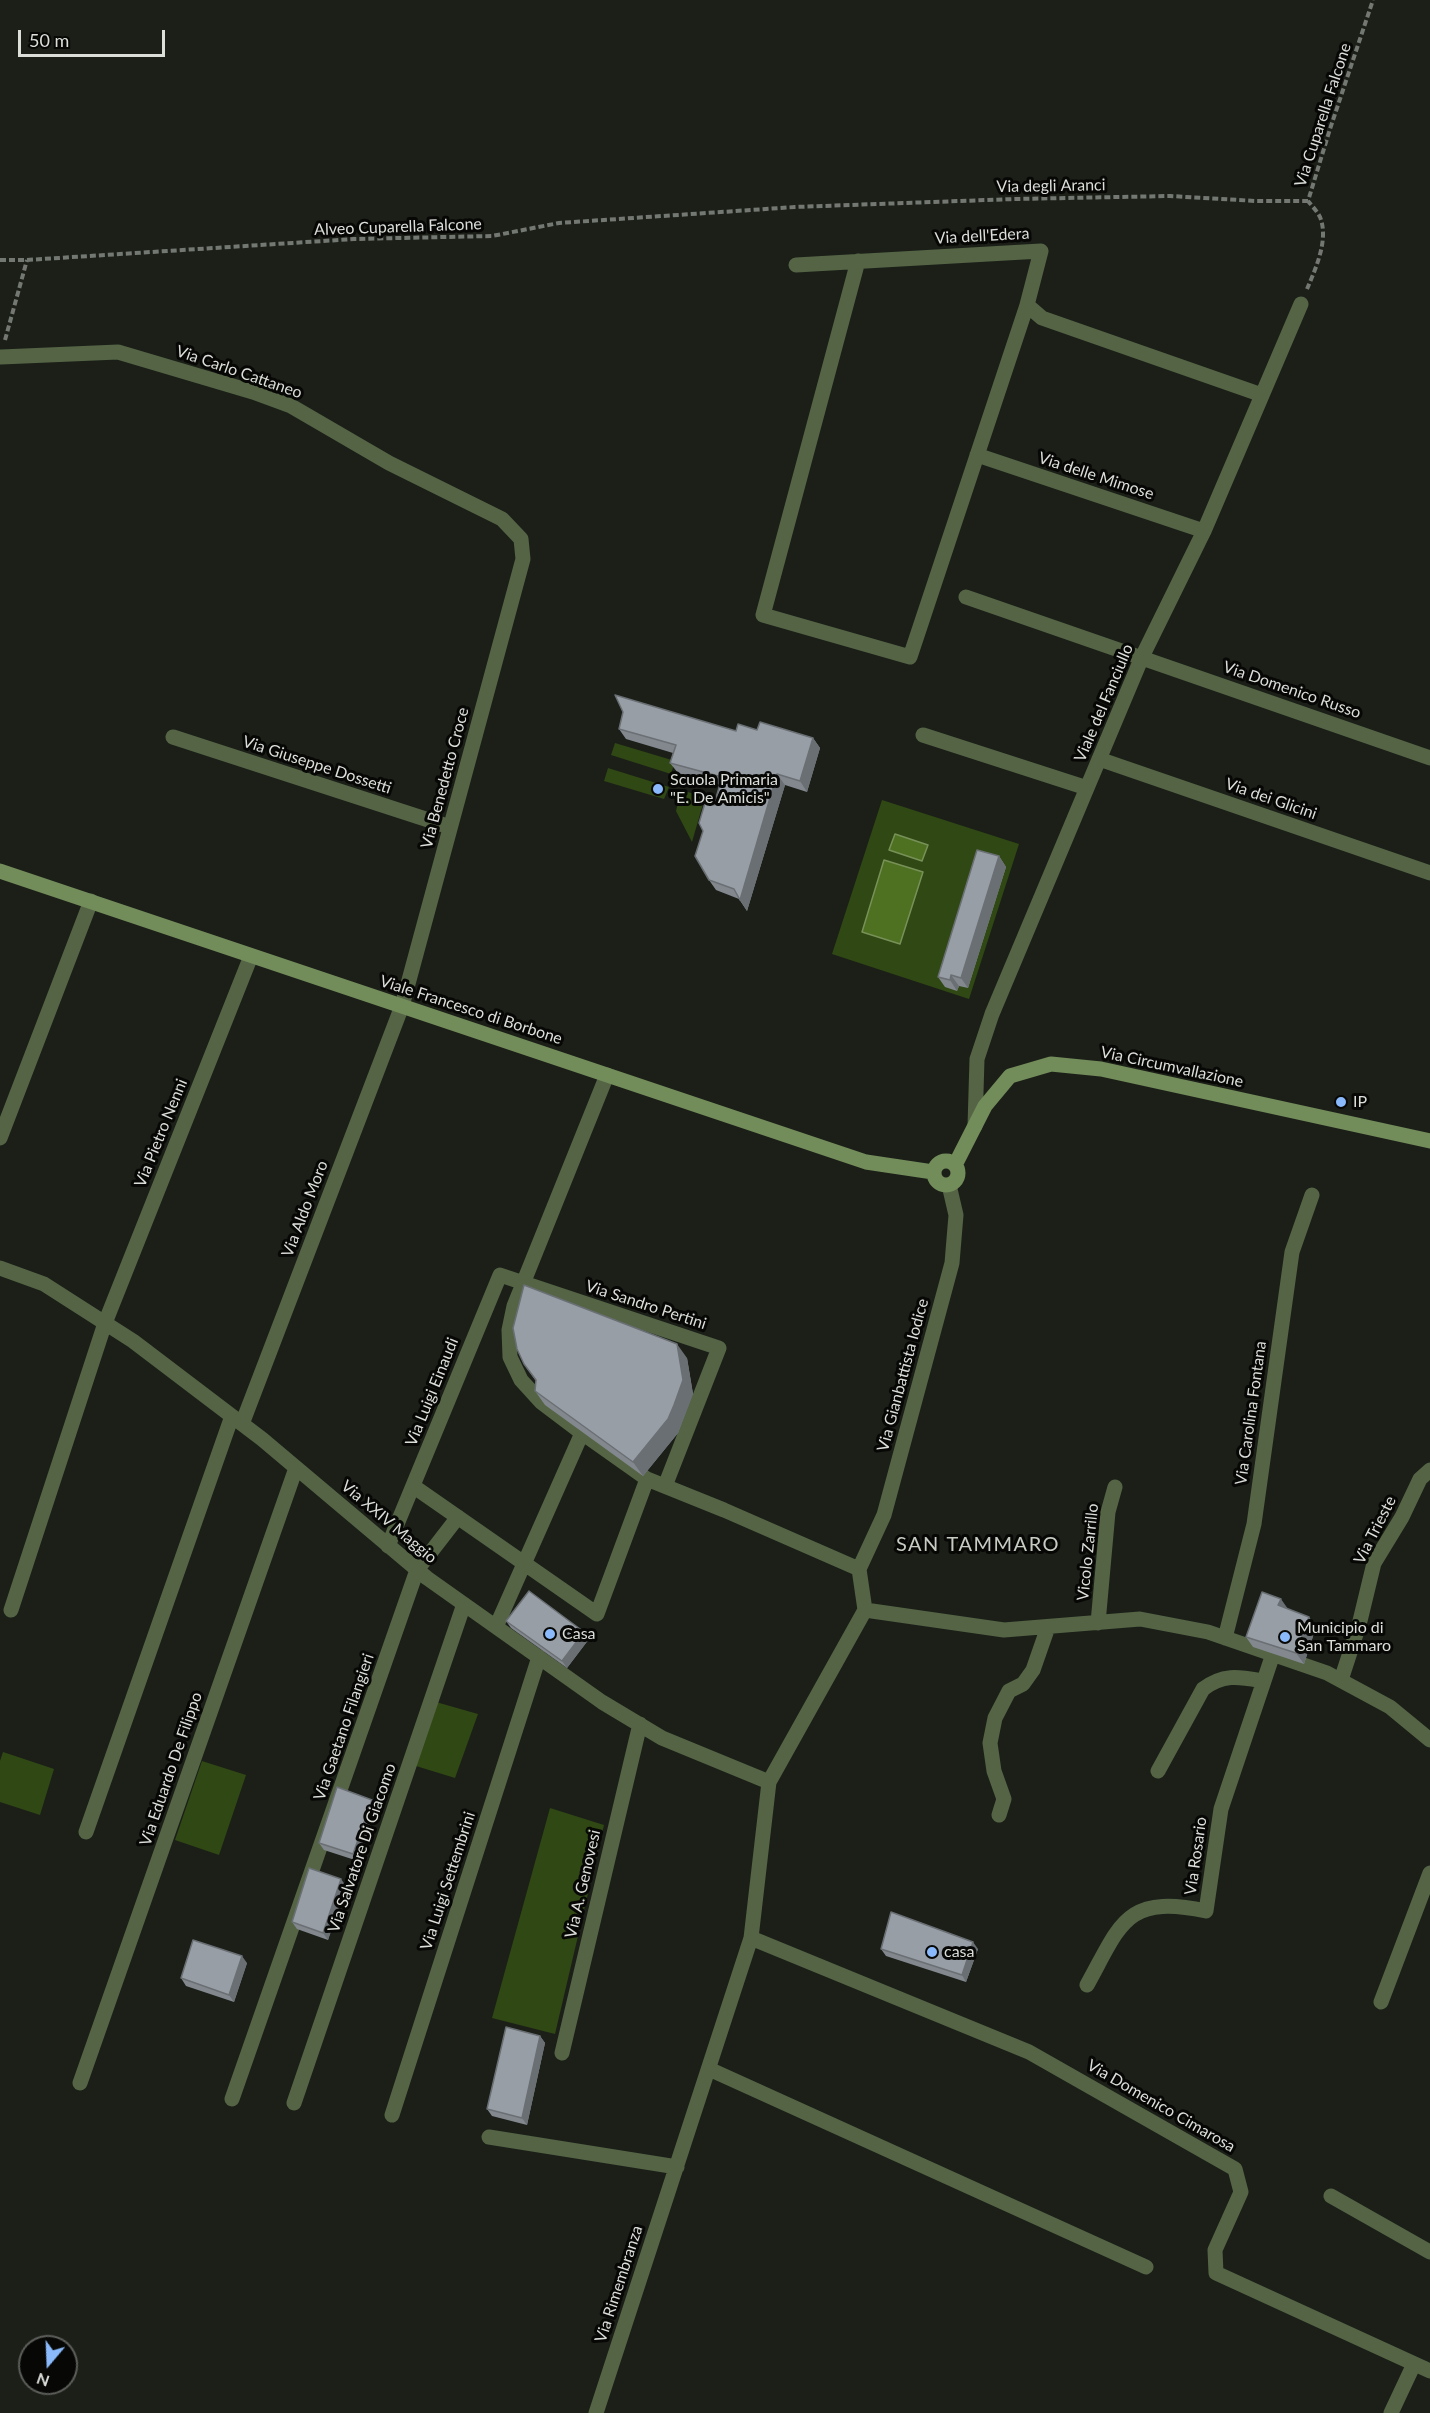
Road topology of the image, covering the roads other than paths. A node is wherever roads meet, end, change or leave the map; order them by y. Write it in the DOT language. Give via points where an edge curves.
graph roads {
  1 [pos="858,261"];
  2 [pos="796,265"];
  3 [pos="1301,304"];
  4 [pos="1027,305"];
  5 [pos="1,357"];
  6 [pos="1262,395"];
  7 [pos="977,455"];
  8 [pos="1204,531"];
  9 [pos="523,559"];
  10 [pos="966,597"];
  11 [pos="1142,657"];
  12 [pos="923,735"];
  13 [pos="173,737"];
  14 [pos="1430,758"];
  15 [pos="1100,759"];
  16 [pos="1087,788"];
  17 [pos="450,827"];
  18 [pos="0,871"];
  19 [pos="1430,873"];
  20 [pos="91,901"];
  21 [pos="250,956"];
  22 [pos="402,1006"];
  23 [pos="607,1075"];
  24 [pos="975,1126"];
  25 [pos="0,1138"];
  26 [pos="1430,1141"];
  27 [pos="955,1165"];
  28 [pos="933,1172"];
  29 [pos="949,1185"];
  30 [pos="1312,1195"];
  31 [pos="0,1268"];
  32 [pos="523,1283"];
  33 [pos="105,1323"];
  34 [pos="237,1420"];
  35 [pos="582,1433"];
  36 [pos="296,1468"];
  37 [pos="1430,1470"];
  38 [pos="647,1479"];
  39 [pos="413,1486"];
  40 [pos="665,1486"];
  41 [pos="1115,1487"];
  42 [pos="458,1517"];
  43 [pos="388,1546"];
  44 [pos="524,1563"];
  45 [pos="859,1569"];
  46 [pos="417,1570"];
  47 [pos="464,1604"];
  48 [pos="11,1610"];
  49 [pos="865,1610"];
  50 [pos="1098,1623"];
  51 [pos="496,1627"];
  52 [pos="1048,1627"];
  53 [pos="1225,1638"];
  54 [pos="1273,1654"];
  55 [pos="539,1658"];
  56 [pos="1341,1680"];
  57 [pos="1264,1681"];
  58 [pos="640,1724"];
  59 [pos="1430,1740"];
  60 [pos="1158,1771"];
  61 [pos="769,1782"];
  62 [pos="999,1815"];
  63 [pos="86,1832"];
  64 [pos="1430,1873"];
  65 [pos="751,1938"];
  66 [pos="1087,1985"];
  67 [pos="1382,2002"];
  68 [pos="561,2053"];
  69 [pos="709,2069"];
  70 [pos="80,2083"];
  71 [pos="232,2099"];
  72 [pos="294,2103"];
  73 [pos="392,2115"];
  74 [pos="489,2137"];
  75 [pos="677,2167"];
  76 [pos="1331,2196"];
  77 [pos="1430,2252"];
  78 [pos="1146,2267"];
  79 [pos="1414,2364"];
  80 [pos="1430,2371"];
  81 [pos="596,2413"];
  82 [pos="1391,2413"];
  1 -- 2 [label="street, Via dell'Edera"];
  1 -- 4 [label="street, Via dell'Edera" via="1041,251"];
  1 -- 7 [label="street" via="763,615 910,657"];
  3 -- 6 [label="street, Viale del Fanciullo"];
  4 -- 6 [label="street" via="1042,318"];
  4 -- 7 [label="street"];
  5 -- 9 [label="street, Via Carlo Cattaneo" via="118,352 291,406 388,463 502,519 520,539"];
  6 -- 8 [label="street, Viale del Fanciullo"];
  7 -- 8 [label="street, Via delle Mimose"];
  8 -- 11 [label="street, Viale del Fanciullo"];
  9 -- 17 [label="street, Via Benedetto Croce"];
  10 -- 11 [label="street, Via Domenico Russo"];
  11 -- 14 [label="street, Via Domenico Russo"];
  11 -- 15 [label="street, Viale del Fanciullo"];
  12 -- 16 [label="street"];
  13 -- 17 [label="street, Via Giuseppe Dossetti"];
  15 -- 16 [label="street, Viale del Fanciullo"];
  15 -- 19 [label="street, Via dei Glicini"];
  16 -- 24 [label="street, Viale del Fanciullo" via="992,1014 977,1059"];
  17 -- 22 [label="street, Via Benedetto Croce"];
  18 -- 20 [label="street, Viale Francesco di Borbone"];
  20 -- 21 [label="street, Viale Francesco di Borbone"];
  20 -- 25 [label="street"];
  21 -- 22 [label="street, Viale Francesco di Borbone"];
  21 -- 33 [label="street, Via Pietro Nenni"];
  22 -- 23 [label="street, Viale Francesco di Borbone"];
  22 -- 34 [label="street, Via Aldo Moro"];
  23 -- 28 [label="street, Viale Francesco di Borbone" via="866,1161"];
  23 -- 32 [label="street"];
  24 -- 26 [label="street, Via Circumvallazione" via="985,1106 1010,1076 1051,1064 1101,1069"];
  24 -- 27 [label="street, Via Circumvallazione"];
  27 -- 28 [label="street" via="940,1162"];
  27 -- 29 [label="street" via="957,1177"];
  28 -- 29 [label="street" via="938,1183"];
  29 -- 45 [label="street, Via Gianbattista Iodice" via="956,1215 952,1263 884,1515"];
  30 -- 53 [label="street, Via Carolina Fontana" via="1292,1252 1254,1524"];
  31 -- 33 [label="street, Via XXIV Maggio" via="44,1284"];
  32 -- 35 [label="street" via="509,1330 510,1357 520,1380 541,1402"];
  32 -- 39 [label="street, Via Luigi Einaudi" via="500,1275"];
  32 -- 40 [label="street, Via Sandro Pertini" via="719,1348"];
  33 -- 34 [label="street, Via XXIV Maggio"];
  33 -- 48 [label="street, Via Pietro Nenni"];
  34 -- 36 [label="street, Via XXIV Maggio"];
  34 -- 63 [label="street, Via Aldo Moro"];
  35 -- 38 [label="street"];
  35 -- 44 [label="street"];
  36 -- 43 [label="street, Via XXIV Maggio"];
  36 -- 70 [label="street, Via Eduardo De Filippo"];
  37 -- 56 [label="street, Via Trieste" via="1420,1479 1374,1563"];
  38 -- 40 [label="street"];
  38 -- 44 [label="street" via="597,1614"];
  39 -- 42 [label="street"];
  39 -- 43 [label="street, Via Luigi Einaudi"];
  40 -- 45 [label="street"];
  41 -- 50 [label="street, Vicolo Zarrillo" via="1108,1512"];
  42 -- 44 [label="street"];
  42 -- 46 [label="street, Via Gaetano Filangieri"];
  43 -- 46 [label="street, Via XXIV Maggio"];
  44 -- 51 [label="street"];
  45 -- 49 [label="street"];
  46 -- 47 [label="street, Via XXIV Maggio"];
  46 -- 71 [label="street, Via Gaetano Filangieri"];
  47 -- 51 [label="street, Via XXIV Maggio"];
  47 -- 72 [label="street, Via Salvatore Di Giacomo"];
  49 -- 52 [label="street" via="1004,1630"];
  49 -- 61 [label="street"];
  50 -- 52 [label="street"];
  50 -- 53 [label="street" via="1140,1619"];
  51 -- 55 [label="street, Via XXIV Maggio"];
  52 -- 62 [label="street" via="1032,1670 1023,1684 1009,1691 995,1718 990,1743 1004,1799"];
  53 -- 54 [label="street"];
  54 -- 56 [label="street"];
  54 -- 57 [label="street, Via Rosario"];
  55 -- 58 [label="street, Via XXIV Maggio"];
  55 -- 73 [label="street, Via Luigi Settembrini"];
  56 -- 59 [label="street" via="1390,1707"];
  57 -- 60 [label="street" via="1239,1677 1215,1680 1203,1689"];
  57 -- 66 [label="street, Via Rosario" via="1221,1809 1206,1911 1161,1907 1137,1912 1120,1925"];
  58 -- 61 [label="street, Via XXIV Maggio" via="662,1738"];
  58 -- 68 [label="street, Via A. Genovesi"];
  61 -- 65 [label="street, Via Rimembranza"];
  64 -- 67 [label="street"];
  65 -- 69 [label="street, Via Rimembranza"];
  65 -- 79 [label="street, Via Domenico Cimarosa" via="1029,2052 1235,2169 1241,2192 1215,2250 1216,2273"];
  69 -- 75 [label="street, Via Rimembranza"];
  69 -- 78 [label="street"];
  74 -- 75 [label="street"];
  75 -- 81 [label="street, Via Rimembranza"];
  76 -- 77 [label="street"];
  79 -- 80 [label="street, Via Domenico Cimarosa"];
  79 -- 82 [label="street"];
}
